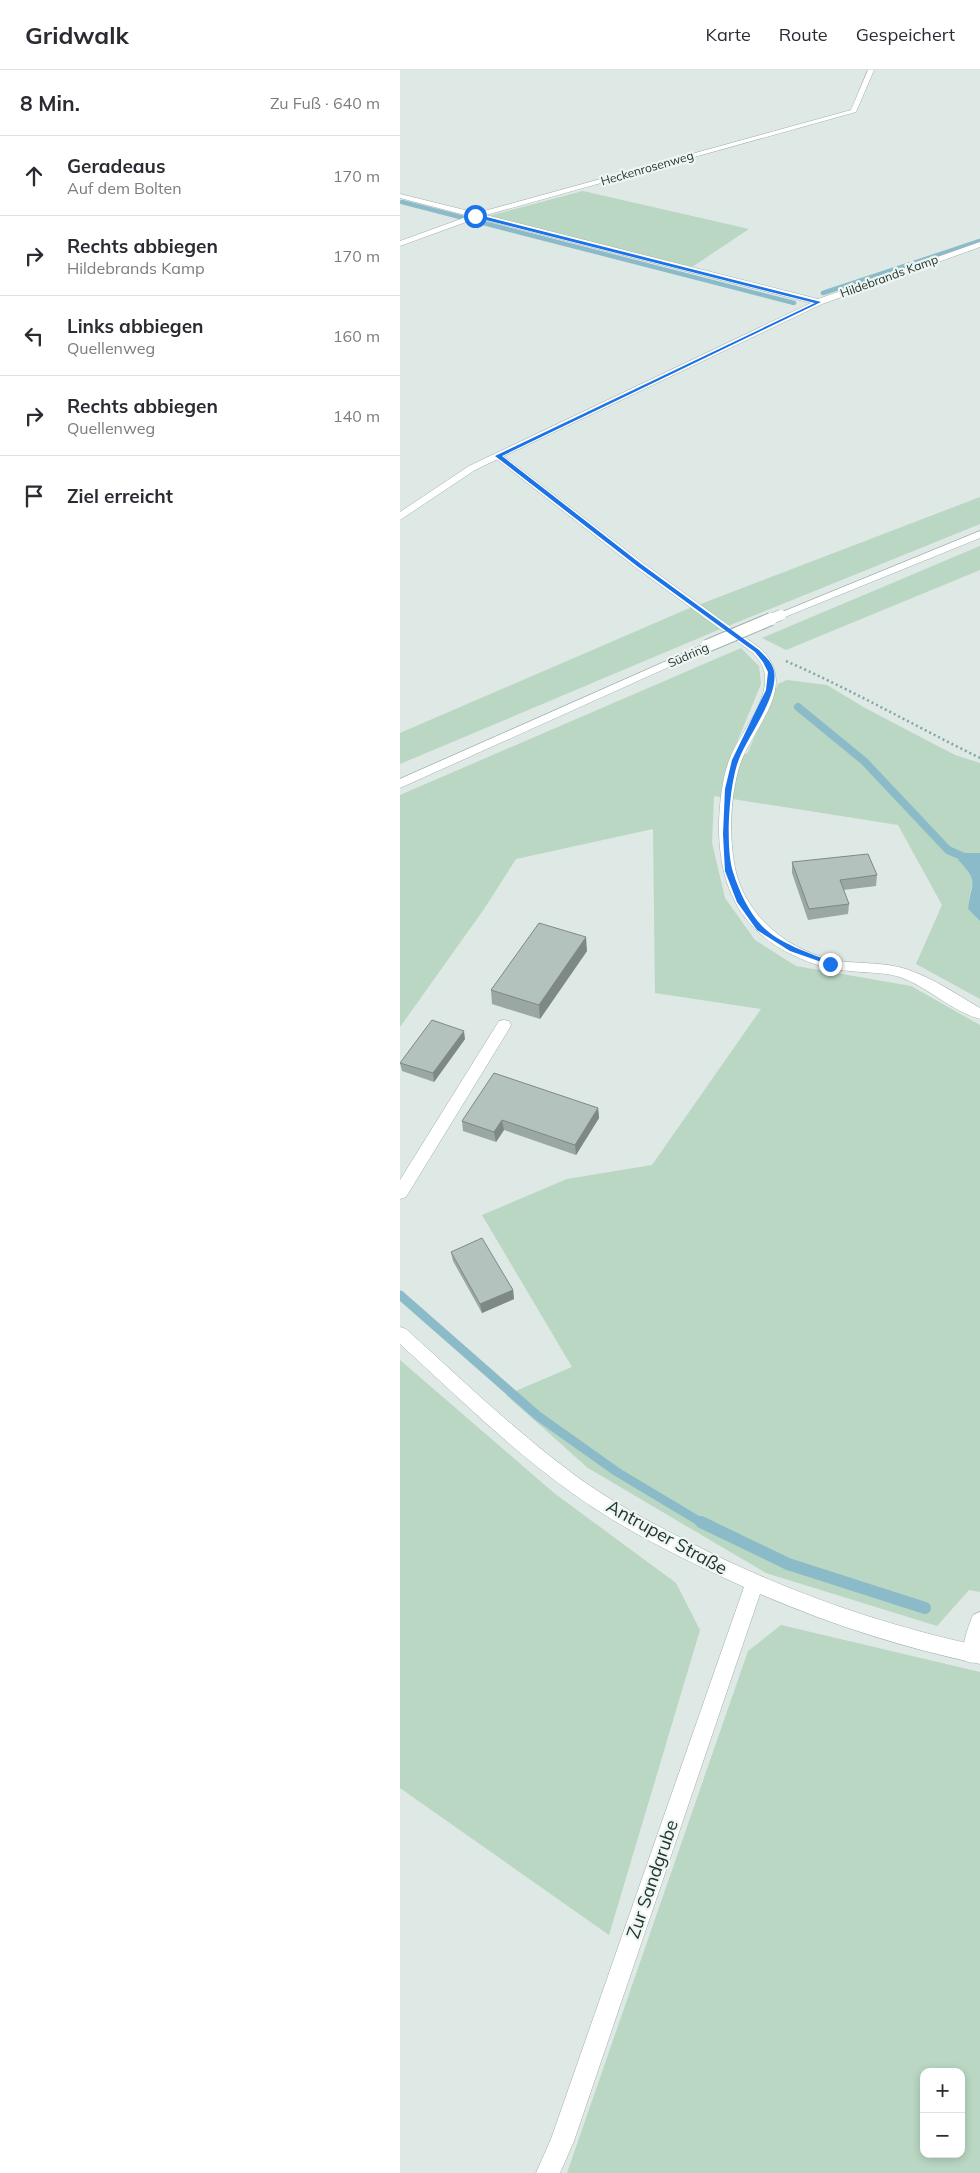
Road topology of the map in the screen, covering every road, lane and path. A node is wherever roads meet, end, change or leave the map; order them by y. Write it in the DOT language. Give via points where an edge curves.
graph roads {
  1 [pos="871,70"];
  2 [pos="400,196"];
  3 [pos="475,216"];
  4 [pos="400,244"];
  5 [pos="980,244"];
  6 [pos="819,302"];
  7 [pos="498,456"];
  8 [pos="400,517"];
  9 [pos="980,534"];
  10 [pos="757,651"];
  11 [pos="980,758"];
  12 [pos="400,784"];
  13 [pos="980,1014"];
  14 [pos="504,1025"];
  15 [pos="400,1193"];
  16 [pos="400,1334"];
  17 [pos="754,1585"];
  18 [pos="980,1621"];
  19 [pos="976,1654"];
  20 [pos="548,2173"];
  1 -- 3 [label="street, Heckenrosenweg" via="854,111"];
  2 -- 3 [label="street"];
  3 -- 4 [label="street, Heckenrosenweg"];
  3 -- 6 [label="street"];
  5 -- 6 [label="street, Hildebrands Kamp"];
  6 -- 7 [label="street, Hildebrands Kamp"];
  7 -- 8 [label="street, Hildebrands Kamp" via="472,468"];
  7 -- 10 [label="street"];
  9 -- 12 [label="street, Südring, bridge" via="707,646"];
  10 -- 11 [label="path" via="843,686 889,714"];
  10 -- 13 [label="street" via="771,672 769,690 735,760 728,789 726,834 729,871 741,902 760,928 792,950 830,964 902,973"];
  14 -- 15 [label="street"];
  16 -- 17 [label="street, Antruper Straße" via="566,1479 648,1531"];
  17 -- 19 [label="street, Antruper Straße" via="808,1607 889,1633"];
  17 -- 20 [label="street, Zur Sandgrube" via="562,2141"];
  18 -- 19 [label="street"];
}
